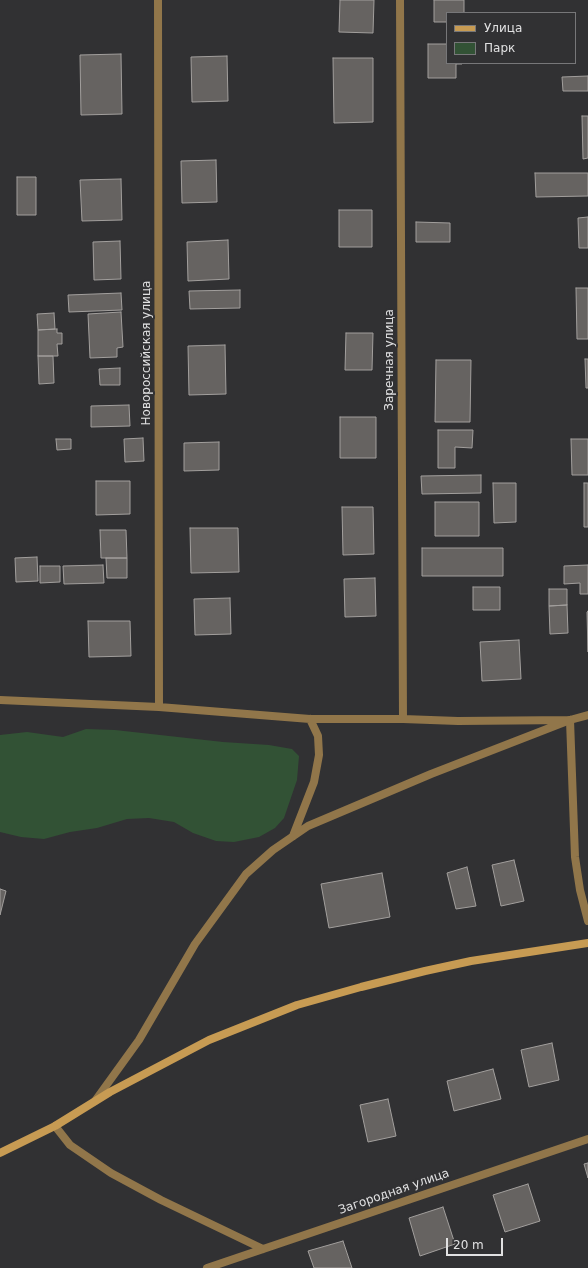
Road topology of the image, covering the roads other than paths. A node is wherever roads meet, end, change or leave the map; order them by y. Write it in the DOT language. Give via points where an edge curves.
graph roads {
  1 [pos="158,0"];
  2 [pos="400,0"];
  3 [pos="0,700"];
  4 [pos="159,707"];
  5 [pos="588,715"];
  6 [pos="310,719"];
  7 [pos="403,719"];
  8 [pos="570,720"];
  9 [pos="293,836"];
  10 [pos="588,921"];
  11 [pos="588,943"];
  12 [pos="94,1101"];
  13 [pos="55,1126"];
  14 [pos="588,1139"];
  15 [pos="0,1153"];
  16 [pos="263,1249"];
  17 [pos="207,1268"];
  1 -- 4 [label="street, Новороссийская улица"];
  2 -- 7 [label="street, Заречная улица"];
  3 -- 4 [label="street"];
  4 -- 6 [label="street"];
  5 -- 8 [label="street"];
  6 -- 7 [label="street"];
  6 -- 9 [label="street" via="318,736 319,755 314,782"];
  7 -- 8 [label="street"];
  8 -- 9 [label="street" via="431,774 308,826"];
  8 -- 10 [label="street" via="575,857"];
  9 -- 12 [label="street" via="246,874 195,944 140,1040"];
  11 -- 12 [label="street" via="471,961 297,1005 209,1040"];
  12 -- 13 [label="street"];
  13 -- 15 [label="street"];
  13 -- 16 [label="street" via="70,1145 111,1173"];
  14 -- 16 [label="street, Загородная улица"];
  16 -- 17 [label="street, Загородная улица"];
}
